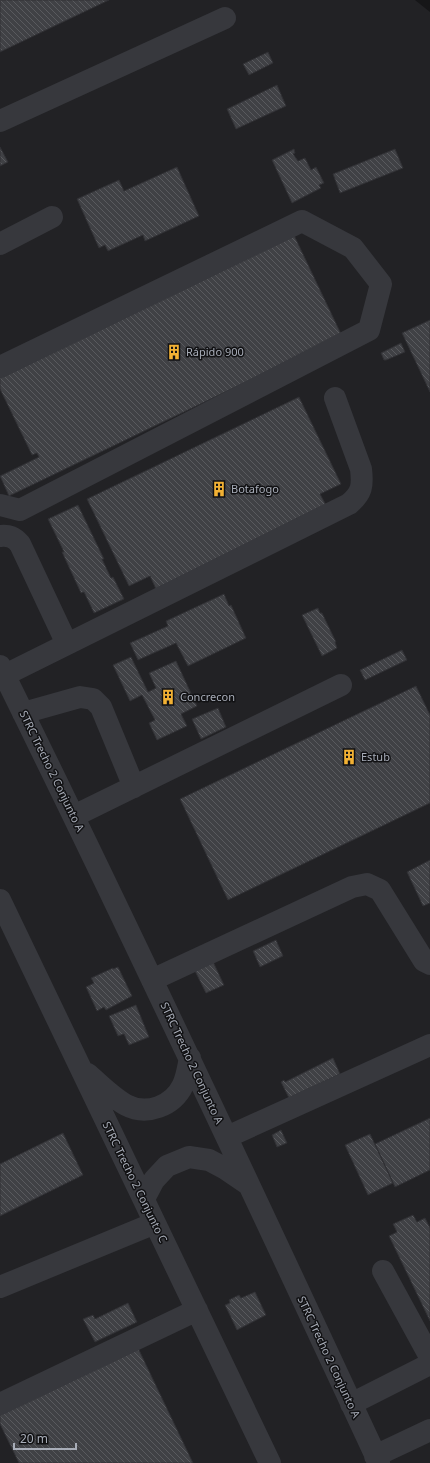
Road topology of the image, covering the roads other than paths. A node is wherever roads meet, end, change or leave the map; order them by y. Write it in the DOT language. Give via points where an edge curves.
graph roads {
  1 [pos="225,18"];
  2 [pos="0,121"];
  3 [pos="52,217"];
  4 [pos="0,244"];
  5 [pos="0,367"];
  6 [pos="335,398"];
  7 [pos="0,505"];
  8 [pos="0,536"];
  9 [pos="67,644"];
  10 [pos="2,671"];
  11 [pos="341,685"];
  12 [pos="23,713"];
  13 [pos="134,787"];
  14 [pos="74,816"];
  15 [pos="0,900"];
  16 [pos="430,964"];
  17 [pos="152,980"];
  18 [pos="430,1045"];
  19 [pos="190,1058"];
  20 [pos="80,1066"];
  21 [pos="227,1137"];
  22 [pos="250,1186"];
  23 [pos="144,1200"];
  24 [pos="155,1223"];
  25 [pos="383,1271"];
  26 [pos="0,1287"];
  27 [pos="197,1310"];
  28 [pos="430,1357"];
  29 [pos="430,1364"];
  30 [pos="0,1404"];
  31 [pos="351,1404"];
  32 [pos="430,1430"];
  33 [pos="377,1460"];
  34 [pos="270,1463"];
  1 -- 2 [label="street"];
  3 -- 4 [label="street"];
  5 -- 7 [label="street" via="302,221 353,248 381,284 369,330 20,510"];
  6 -- 9 [label="street" via="361,469 362,482 358,496 349,504"];
  8 -- 9 [label="street" via="14,537 20,544"];
  9 -- 10 [label="street"];
  10 -- 12 [label="street, STRC Trecho 2 Conjunto A"];
  11 -- 13 [label="street"];
  12 -- 13 [label="street" via="80,697 93,699 101,707"];
  12 -- 14 [label="street, STRC Trecho 2 Conjunto A"];
  13 -- 14 [label="street"];
  14 -- 17 [label="street, STRC Trecho 2 Conjunto A"];
  15 -- 20 [label="street, STRC Trecho 2 Conjunto C"];
  16 -- 17 [label="street" via="424,961 380,890 367,884 352,887"];
  17 -- 19 [label="street, STRC Trecho 2 Conjunto A"];
  18 -- 21 [label="street"];
  19 -- 20 [label="street" via="179,1092 162,1106 152,1109 136,1108 124,1103 109,1093"];
  19 -- 21 [label="street, STRC Trecho 2 Conjunto A"];
  20 -- 23 [label="street, STRC Trecho 2 Conjunto C"];
  21 -- 22 [label="street, STRC Trecho 2 Conjunto A"];
  22 -- 23 [label="street" via="209,1160 189,1157 167,1166 154,1180"];
  22 -- 31 [label="street, STRC Trecho 2 Conjunto A"];
  23 -- 24 [label="street, STRC Trecho 2 Conjunto C"];
  24 -- 26 [label="street"];
  24 -- 27 [label="street, STRC Trecho 2 Conjunto C"];
  25 -- 28 [label="street"];
  27 -- 30 [label="street"];
  27 -- 34 [label="street, STRC Trecho 2 Conjunto C"];
  29 -- 31 [label="street"];
  31 -- 33 [label="street, STRC Trecho 2 Conjunto A"];
  32 -- 33 [label="street"];
}
